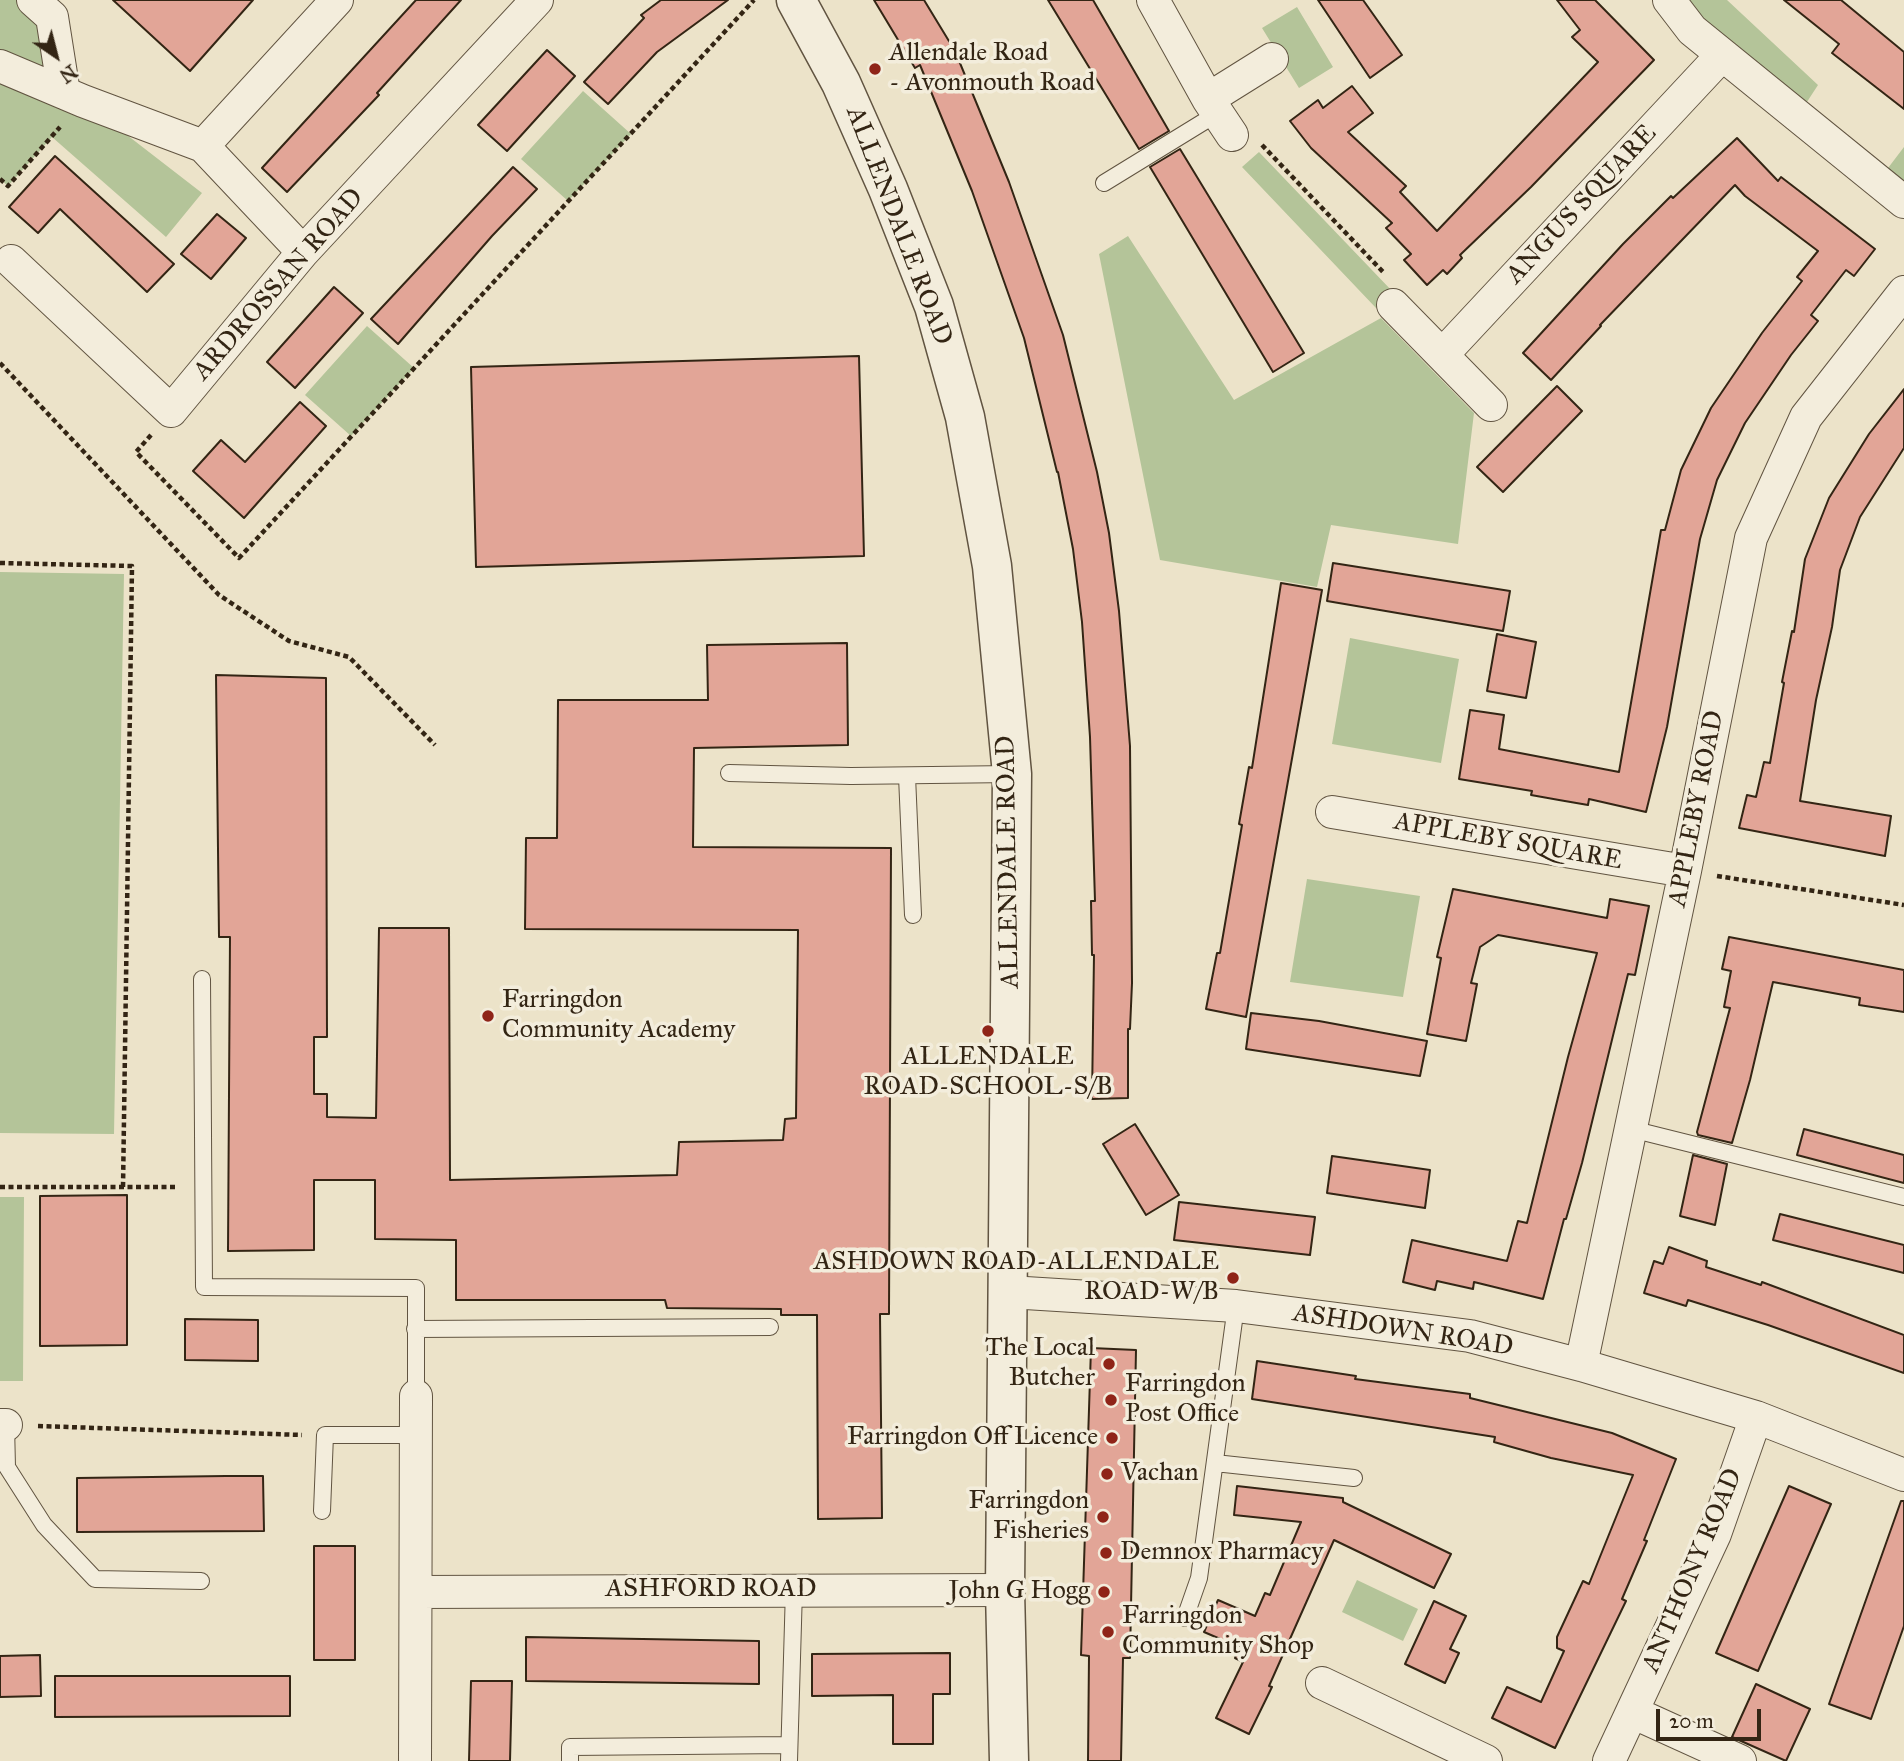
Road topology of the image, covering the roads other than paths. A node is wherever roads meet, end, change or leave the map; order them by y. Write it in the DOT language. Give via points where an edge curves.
graph roads {
  1 [pos="33,0"];
  2 [pos="337,0"];
  3 [pos="537,0"];
  4 [pos="796,0"];
  5 [pos="1153,0"];
  6 [pos="1669,0"];
  7 [pos="1722,55"];
  8 [pos="1272,59"];
  9 [pos="0,66"];
  10 [pos="74,97"];
  11 [pos="1219,116"];
  12 [pos="203,146"];
  13 [pos="1104,183"];
  14 [pos="1904,202"];
  15 [pos="303,252"];
  16 [pos="11,261"];
  17 [pos="1904,292"];
  18 [pos="1393,305"];
  19 [pos="1442,355"];
  20 [pos="1491,405"];
  21 [pos="729,773"];
  22 [pos="1012,774"];
  23 [pos="907,776"];
  24 [pos="1332,812"];
  25 [pos="1685,871"];
  26 [pos="913,915"];
  27 [pos="202,979"];
  28 [pos="1631,1129"];
  29 [pos="1904,1197"];
  30 [pos="1009,1292"];
  31 [pos="1236,1306"];
  32 [pos="770,1327"];
  33 [pos="415,1329"];
  34 [pos="1581,1365"];
  35 [pos="416,1396"];
  36 [pos="1756,1417"];
  37 [pos="3,1425"];
  38 [pos="416,1435"];
  39 [pos="1215,1463"];
  40 [pos="1904,1475"];
  41 [pos="1354,1478"];
  42 [pos="322,1511"];
  43 [pos="201,1581"];
  44 [pos="793,1589"];
  45 [pos="1006,1590"];
  46 [pos="417,1592"];
  47 [pos="1185,1618"];
  48 [pos="1322,1683"];
  49 [pos="1632,1712"];
  50 [pos="789,1753"];
  51 [pos="415,1761"];
  52 [pos="570,1761"];
  53 [pos="1009,1761"];
  54 [pos="1486,1761"];
  55 [pos="1609,1761"];
  56 [pos="1740,1761"];
  1 -- 10 [label="street" via="52,16"];
  2 -- 12 [label="street"];
  3 -- 15 [label="street, ARDROSSAN ROAD"];
  4 -- 22 [label="street, ALLENDALE ROAD" via="841,83 888,189 934,306 965,417 992,566"];
  5 -- 11 [label="street"];
  6 -- 7 [label="street" via="1692,30"];
  7 -- 14 [label="street"];
  7 -- 19 [label="street, ANGUS SQUARE"];
  8 -- 11 [label="street"];
  9 -- 10 [label="street"];
  10 -- 12 [label="street"];
  11 -- 13 [label="lane"];
  12 -- 15 [label="street"];
  15 -- 16 [label="street, ARDROSSAN ROAD" via="171,411"];
  17 -- 25 [label="street, APPLEBY ROAD" via="1806,417 1751,538"];
  18 -- 19 [label="street"];
  19 -- 20 [label="street"];
  21 -- 23 [label="lane"];
  22 -- 23 [label="lane"];
  22 -- 30 [label="street, ALLENDALE ROAD"];
  23 -- 26 [label="lane"];
  24 -- 25 [label="street, APPLEBY SQUARE"];
  25 -- 28 [label="street, APPLEBY ROAD"];
  27 -- 33 [label="lane" via="204,1287 416,1288"];
  28 -- 29 [label="lane"];
  28 -- 34 [label="street, APPLEBY ROAD"];
  30 -- 31 [label="street, ASHDOWN ROAD"];
  30 -- 45 [label="street, ALLENDALE ROAD"];
  31 -- 34 [label="street, ASHDOWN ROAD" via="1471,1336"];
  31 -- 39 [label="lane"];
  32 -- 33 [label="lane"];
  33 -- 35 [label="lane"];
  34 -- 36 [label="street, ASHDOWN ROAD"];
  35 -- 38 [label="street"];
  36 -- 40 [label="street, ASHDOWN ROAD"];
  36 -- 49 [label="street, ANTHONY ROAD" via="1715,1534"];
  37 -- 43 [label="lane" via="7,1466 44,1525 95,1579"];
  38 -- 42 [label="lane" via="325,1435"];
  38 -- 46 [label="street"];
  39 -- 41 [label="lane"];
  39 -- 47 [label="lane" via="1199,1578"];
  44 -- 45 [label="street, ASHFORD ROAD"];
  44 -- 46 [label="street, ASHFORD ROAD"];
  44 -- 50 [label="lane"];
  45 -- 53 [label="street, ALLENDALE ROAD"];
  46 -- 51 [label="street"];
  48 -- 54 [label="street"];
  49 -- 55 [label="street, ANTHONY ROAD"];
  49 -- 56 [label="street"];
  50 -- 52 [label="lane" via="570,1747"];
}
